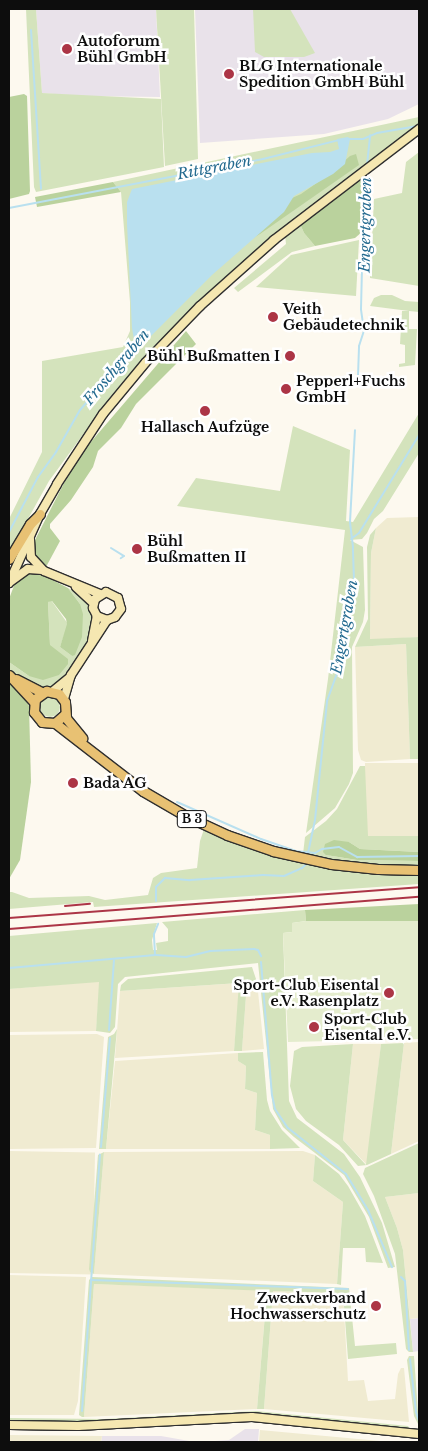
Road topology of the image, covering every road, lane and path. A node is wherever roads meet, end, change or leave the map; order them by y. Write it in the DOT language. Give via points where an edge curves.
graph roads {
  1 [pos="419,129"];
  2 [pos="40,514"];
  3 [pos="30,535"];
  4 [pos="9,559"];
  5 [pos="44,571"];
  6 [pos="9,584"];
  7 [pos="72,584"];
  8 [pos="100,594"];
  9 [pos="93,603"];
  10 [pos="97,616"];
  11 [pos="107,620"];
  12 [pos="92,641"];
  13 [pos="71,675"];
  14 [pos="11,677"];
  15 [pos="53,691"];
  16 [pos="42,692"];
  17 [pos="64,699"];
  18 [pos="34,702"];
  19 [pos="65,714"];
  20 [pos="55,723"];
  21 [pos="97,755"];
  22 [pos="419,870"];
  23 [pos="9,1425"];
  24 [pos="419,1434"];
  1 -- 2 [label="main road" via="274,240 227,280 168,339 103,414 79,447"];
  2 -- 3 [label="main road"];
  2 -- 4 [label="main road" via="30,524"];
  3 -- 5 [label="main road" via="31,556"];
  3 -- 6 [label="main road"];
  5 -- 6 [label="main road" via="28,570"];
  5 -- 7 [label="main road"];
  7 -- 8 [label="main road"];
  7 -- 9 [label="main road"];
  8 -- 9 [label="main road"];
  8 -- 11 [label="main road" via="113,594 120,603 117,616"];
  9 -- 10 [label="main road"];
  10 -- 11 [label="main road"];
  10 -- 12 [label="main road"];
  11 -- 12 [label="main road"];
  12 -- 13 [label="main road"];
  13 -- 15 [label="main road"];
  13 -- 17 [label="main road"];
  14 -- 16 [label="main road, B 3"];
  14 -- 18 [label="main road, B 3"];
  15 -- 16 [label="main road"];
  15 -- 17 [label="main road"];
  16 -- 18 [label="main road"];
  17 -- 19 [label="main road"];
  18 -- 20 [label="main road, B 3" via="38,720"];
  19 -- 20 [label="main road"];
  19 -- 21 [label="main road, B 3"];
  20 -- 21 [label="main road, B 3"];
  21 -- 22 [label="main road, B 3" via="138,788 184,815 239,840 317,861 372,869"];
  23 -- 24 [label="main road" via="87,1426 252,1417"];
}
